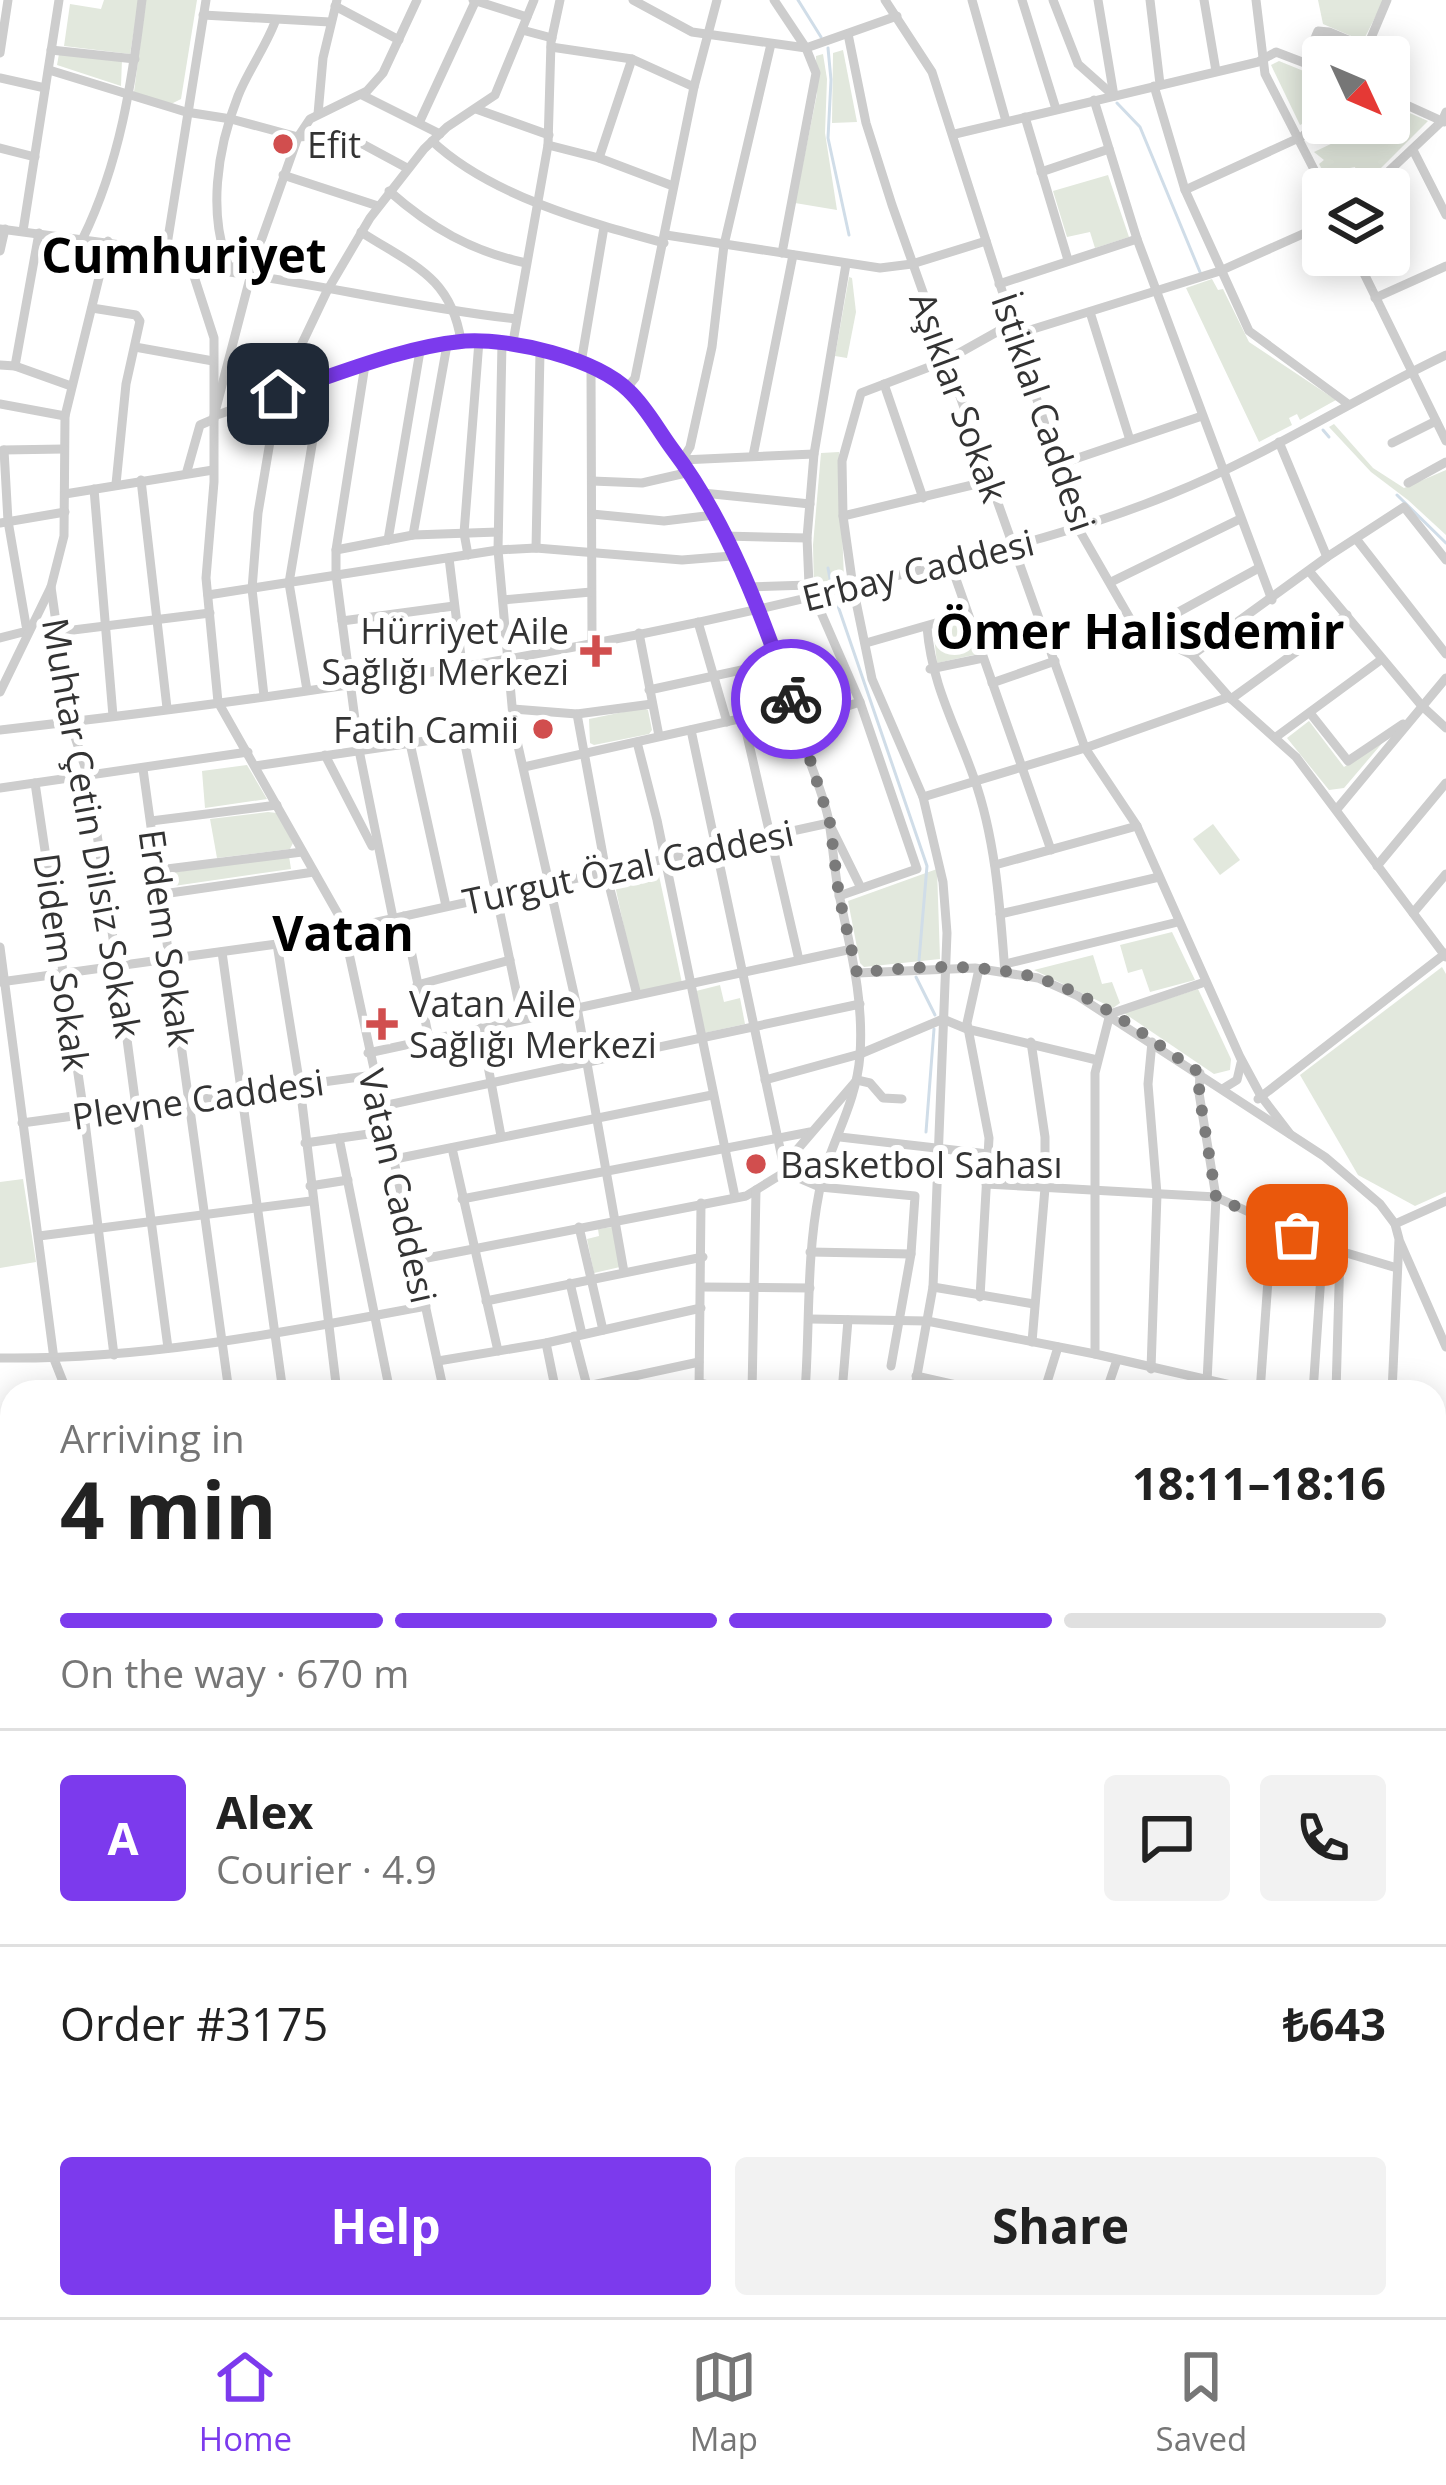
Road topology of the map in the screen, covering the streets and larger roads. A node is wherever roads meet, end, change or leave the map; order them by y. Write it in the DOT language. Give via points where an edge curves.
graph roads {
  1 [pos="8,0"];
  2 [pos="59,0"];
  3 [pos="142,0"];
  4 [pos="206,0"];
  5 [pos="417,0"];
  6 [pos="534,0"];
  7 [pos="560,0"];
  8 [pos="633,0"];
  9 [pos="717,0"];
  10 [pos="774,0"];
  11 [pos="885,0"];
  12 [pos="973,0"];
  13 [pos="1022,0"];
  14 [pos="1053,0"];
  15 [pos="1098,0"];
  16 [pos="1150,0"];
  17 [pos="1204,0"];
  18 [pos="1256,0"];
  19 [pos="1388,0"];
  20 [pos="474,1"];
  21 [pos="336,3"];
  22 [pos="203,15"];
  23 [pos="897,16"];
  24 [pos="527,17"];
  25 [pos="275,22"];
  26 [pos="330,22"];
  27 [pos="522,30"];
  28 [pos="848,34"];
  29 [pos="708,35"];
  30 [pos="1372,36"];
  31 [pos="399,40"];
  32 [pos="551,42"];
  33 [pos="771,44"];
  34 [pos="806,48"];
  35 [pos="51,50"];
  36 [pos="0,53"];
  37 [pos="135,59"];
  38 [pos="632,59"];
  39 [pos="1262,61"];
  40 [pos="1302,61"];
  41 [pos="49,70"];
  42 [pos="1216,70"];
  43 [pos="0,78"];
  44 [pos="1157,85"];
  45 [pos="694,87"];
  46 [pos="45,88"];
  47 [pos="130,94"];
  48 [pos="362,95"];
  49 [pos="1114,96"];
  50 [pos="1094,100"];
  51 [pos="1410,105"];
  52 [pos="476,109"];
  53 [pos="1056,109"];
  54 [pos="186,112"];
  55 [pos="318,113"];
  56 [pos="1025,117"];
  57 [pos="231,119"];
  58 [pos="1445,119"];
  59 [pos="1006,122"];
  60 [pos="419,123"];
  61 [pos="955,134"];
  62 [pos="298,137"];
  63 [pos="436,138"];
  64 [pos="1300,138"];
  65 [pos="549,140"];
  66 [pos="0,148"];
  67 [pos="1109,149"];
  68 [pos="1413,150"];
  69 [pos="35,157"];
  70 [pos="599,158"];
  71 [pos="407,168"];
  72 [pos="1314,168"];
  73 [pos="1393,168"];
  74 [pos="1041,172"];
  75 [pos="283,175"];
  76 [pos="673,186"];
  77 [pos="1185,190"];
  78 [pos="388,191"];
  79 [pos="537,200"];
  80 [pos="378,206"];
  81 [pos="1446,215"];
  82 [pos="170,221"];
  83 [pos="604,227"];
  84 [pos="2,229"];
  85 [pos="22,231"];
  86 [pos="361,232"];
  87 [pos="39,233"];
  88 [pos="1302,234"];
  89 [pos="83,238"];
  90 [pos="1137,238"];
  91 [pos="665,239"];
  92 [pos="108,241"];
  93 [pos="986,242"];
  94 [pos="724,245"];
  95 [pos="0,251"];
  96 [pos="166,251"];
  97 [pos="179,254"];
  98 [pos="788,254"];
  99 [pos="256,255"];
  100 [pos="1068,260"];
  101 [pos="526,263"];
  102 [pos="912,264"];
  103 [pos="854,265"];
  104 [pos="1446,266"];
  105 [pos="191,267"];
  106 [pos="230,269"];
  107 [pos="1215,272"];
  108 [pos="253,274"];
  109 [pos="1365,276"];
  110 [pos="999,284"];
  111 [pos="1154,288"];
  112 [pos="327,290"];
  113 [pos="1375,298"];
  114 [pos="92,308"];
  115 [pos="456,310"];
  116 [pos="1090,312"];
  117 [pos="516,319"];
  118 [pos="1012,330"];
  119 [pos="461,341"];
  120 [pos="479,341"];
  121 [pos="507,342"];
  122 [pos="447,345"];
  123 [pos="135,347"];
  124 [pos="420,351"];
  125 [pos="540,352"];
  126 [pos="1446,355"];
  127 [pos="214,361"];
  128 [pos="945,361"];
  129 [pos="0,365"];
  130 [pos="365,365"];
  131 [pos="586,365"];
  132 [pos="15,366"];
  133 [pos="1411,371"];
  134 [pos="323,379"];
  135 [pos="884,384"];
  136 [pos="71,386"];
  137 [pos="627,388"];
  138 [pos="278,394"];
  139 [pos="0,404"];
  140 [pos="1348,404"];
  141 [pos="65,416"];
  142 [pos="1202,416"];
  143 [pos="214,418"];
  144 [pos="1436,421"];
  145 [pos="1129,437"];
  146 [pos="1445,437"];
  147 [pos="1279,442"];
  148 [pos="1391,443"];
  149 [pos="64,449"];
  150 [pos="2,450"];
  151 [pos="814,454"];
  152 [pos="753,457"];
  153 [pos="682,460"];
  154 [pos="1446,462"];
  155 [pos="1057,465"];
  156 [pos="213,470"];
  157 [pos="187,471"];
  158 [pos="690,472"];
  159 [pos="1223,472"];
  160 [pos="141,480"];
  161 [pos="592,481"];
  162 [pos="989,481"];
  163 [pos="1408,483"];
  164 [pos="116,484"];
  165 [pos="94,489"];
  166 [pos="703,493"];
  167 [pos="64,494"];
  168 [pos="923,498"];
  169 [pos="810,504"];
  170 [pos="65,512"];
  171 [pos="592,514"];
  172 [pos="714,515"];
  173 [pos="843,516"];
  174 [pos="1240,519"];
  175 [pos="4,522"];
  176 [pos="1078,528"];
  177 [pos="498,532"];
  178 [pos="464,533"];
  179 [pos="413,535"];
  180 [pos="723,536"];
  181 [pos="807,538"];
  182 [pos="388,540"];
  183 [pos="1357,540"];
  184 [pos="1012,547"];
  185 [pos="536,548"];
  186 [pos="336,550"];
  187 [pos="498,550"];
  188 [pos="468,555"];
  189 [pos="591,556"];
  190 [pos="732,556"];
  191 [pos="1327,556"];
  192 [pos="449,558"];
  193 [pos="1446,560"];
  194 [pos="950,562"];
  195 [pos="1257,569"];
  196 [pos="1309,571"];
  197 [pos="336,575"];
  198 [pos="1111,582"];
  199 [pos="289,583"];
  200 [pos="809,585"];
  201 [pos="51,587"];
  202 [pos="746,587"];
  203 [pos="853,587"];
  204 [pos="252,589"];
  205 [pos="590,592"];
  206 [pos="208,596"];
  207 [pos="816,596"];
  208 [pos="502,600"];
  209 [pos="1272,600"];
  210 [pos="454,606"];
  211 [pos="756,609"];
  212 [pos="210,614"];
  213 [pos="967,614"];
  214 [pos="1347,615"];
  215 [pos="157,620"];
  216 [pos="342,620"];
  217 [pos="698,622"];
  218 [pos="109,624"];
  219 [pos="926,627"];
  220 [pos="27,631"];
  221 [pos="57,632"];
  222 [pos="1142,632"];
  223 [pos="639,633"];
  224 [pos="0,638"];
  225 [pos="592,641"];
  226 [pos="866,643"];
  227 [pos="1446,654"];
  228 [pos="1192,655"];
  229 [pos="506,657"];
  230 [pos="983,658"];
  231 [pos="1382,659"];
  232 [pos="778,662"];
  233 [pos="1055,662"];
  234 [pos="462,665"];
  235 [pos="930,669"];
  236 [pos="1446,677"];
  237 [pos="714,678"];
  238 [pos="992,683"];
  239 [pos="351,684"];
  240 [pos="307,690"];
  241 [pos="649,690"];
  242 [pos="0,691"];
  243 [pos="264,696"];
  244 [pos="1230,698"];
  245 [pos="218,702"];
  246 [pos="860,702"];
  247 [pos="652,704"];
  248 [pos="1422,706"];
  249 [pos="793,707"];
  250 [pos="167,709"];
  251 [pos="513,710"];
  252 [pos="1310,712"];
  253 [pos="577,713"];
  254 [pos="113,716"];
  255 [pos="742,718"];
  256 [pos="1411,719"];
  257 [pos="70,722"];
  258 [pos="727,722"];
  259 [pos="798,722"];
  260 [pos="514,728"];
  261 [pos="1446,728"];
  262 [pos="0,730"];
  263 [pos="691,730"];
  264 [pos="463,735"];
  265 [pos="659,736"];
  266 [pos="1276,737"];
  267 [pos="637,742"];
  268 [pos="410,743"];
  269 [pos="1085,748"];
  270 [pos="358,750"];
  271 [pos="248,752"];
  272 [pos="585,753"];
  273 [pos="325,755"];
  274 [pos="255,766"];
  275 [pos="1024,766"];
  276 [pos="524,767"];
  277 [pos="143,769"];
  278 [pos="88,776"];
  279 [pos="976,782"];
  280 [pos="35,783"];
  281 [pos="1446,783"];
  282 [pos="0,788"];
  283 [pos="923,796"];
  284 [pos="277,806"];
  285 [pos="1337,809"];
  286 [pos="151,821"];
  287 [pos="830,823"];
  288 [pos="1137,826"];
  289 [pos="770,836"];
  290 [pos="718,846"];
  291 [pos="1051,850"];
  292 [pos="302,851"];
  293 [pos="377,855"];
  294 [pos="663,857"];
  295 [pos="995,865"];
  296 [pos="1377,866"];
  297 [pos="159,870"];
  298 [pos="607,870"];
  299 [pos="314,872"];
  300 [pos="1446,874"];
  301 [pos="1159,877"];
  302 [pos="550,882"];
  303 [pos="861,889"];
  304 [pos="163,894"];
  305 [pos="498,894"];
  306 [pos="839,896"];
  307 [pos="446,906"];
  308 [pos="1413,913"];
  309 [pos="1000,914"];
  310 [pos="399,917"];
  311 [pos="1178,922"];
  312 [pos="344,929"];
  313 [pos="277,944"];
  314 [pos="0,946"];
  315 [pos="852,949"];
  316 [pos="223,952"];
  317 [pos="1446,955"];
  318 [pos="168,959"];
  319 [pos="510,960"];
  320 [pos="799,961"];
  321 [pos="117,964"];
  322 [pos="945,969"];
  323 [pos="979,969"];
  324 [pos="1005,969"];
  325 [pos="63,972"];
  326 [pos="745,972"];
  327 [pos="857,973"];
  328 [pos="2,982"];
  329 [pos="1205,982"];
  330 [pos="691,984"];
  331 [pos="417,985"];
  332 [pos="637,995"];
  333 [pos="860,1004"];
  334 [pos="577,1007"];
  335 [pos="1110,1013"];
  336 [pos="522,1019"];
  337 [pos="943,1019"];
  338 [pos="756,1026"];
  339 [pos="481,1028"];
  340 [pos="967,1029"];
  341 [pos="429,1039"];
  342 [pos="700,1040"];
  343 [pos="1031,1042"];
  344 [pos="1152,1042"];
  345 [pos="368,1054"];
  346 [pos="860,1054"];
  347 [pos="1240,1058"];
  348 [pos="1097,1060"];
  349 [pos="586,1063"];
  350 [pos="1200,1073"];
  351 [pos="374,1075"];
  352 [pos="765,1080"];
  353 [pos="857,1080"];
  354 [pos="491,1082"];
  355 [pos="300,1086"];
  356 [pos="1224,1088"];
  357 [pos="244,1094"];
  358 [pos="712,1095"];
  359 [pos="1261,1096"];
  360 [pos="902,1099"];
  361 [pos="191,1101"];
  362 [pos="383,1106"];
  363 [pos="1250,1107"];
  364 [pos="138,1108"];
  365 [pos="84,1114"];
  366 [pos="597,1119"];
  367 [pos="22,1123"];
  368 [pos="390,1131"];
  369 [pos="813,1132"];
  370 [pos="1290,1134"];
  371 [pos="501,1136"];
  372 [pos="840,1137"];
  373 [pos="340,1138"];
  374 [pos="777,1138"];
  375 [pos="305,1143"];
  376 [pos="724,1146"];
  377 [pos="452,1148"];
  378 [pos="939,1148"];
  379 [pos="988,1154"];
  380 [pos="395,1160"];
  381 [pos="608,1171"];
  382 [pos="785,1172"];
  383 [pos="348,1180"];
  384 [pos="986,1184"];
  385 [pos="310,1186"];
  386 [pos="820,1187"];
  387 [pos="1045,1188"];
  388 [pos="756,1190"];
  389 [pos="1097,1191"];
  390 [pos="1157,1194"];
  391 [pos="735,1197"];
  392 [pos="1216,1197"];
  393 [pos="462,1199"];
  394 [pos="311,1201"];
  395 [pos="1446,1201"];
  396 [pos="700,1202"];
  397 [pos="260,1208"];
  398 [pos="207,1216"];
  399 [pos="618,1219"];
  400 [pos="153,1223"];
  401 [pos="1272,1224"];
  402 [pos="1395,1224"];
  403 [pos="579,1227"];
  404 [pos="100,1229"];
  405 [pos="39,1236"];
  406 [pos="1399,1239"];
  407 [pos="1323,1246"];
  408 [pos="474,1249"];
  409 [pos="810,1252"];
  410 [pos="1340,1253"];
  411 [pos="910,1254"];
  412 [pos="703,1257"];
  413 [pos="417,1260"];
  414 [pos="1397,1268"];
  415 [pos="624,1272"];
  416 [pos="591,1279"];
  417 [pos="570,1283"];
  418 [pos="702,1287"];
  419 [pos="754,1287"];
  420 [pos="933,1287"];
  421 [pos="810,1288"];
  422 [pos="980,1297"];
  423 [pos="486,1301"];
  424 [pos="1034,1304"];
  425 [pos="427,1306"];
  426 [pos="701,1308"];
  427 [pos="377,1315"];
  428 [pos="810,1319"];
  429 [pos="848,1320"];
  430 [pos="899,1321"];
  431 [pos="927,1321"];
  432 [pos="326,1325"];
  433 [pos="603,1330"];
  434 [pos="274,1333"];
  435 [pos="578,1335"];
  436 [pos="221,1340"];
  437 [pos="546,1342"];
  438 [pos="1032,1342"];
  439 [pos="1058,1347"];
  440 [pos="1446,1347"];
  441 [pos="168,1348"];
  442 [pos="498,1351"];
  443 [pos="1095,1354"];
  444 [pos="114,1355"];
  445 [pos="0,1358"];
  446 [pos="54,1359"];
  447 [pos="1117,1360"];
  448 [pos="438,1361"];
  449 [pos="699,1362"];
  450 [pos="891,1366"];
  451 [pos="1151,1369"];
  452 [pos="1174,1375"];
  453 [pos="916,1376"];
  454 [pos="60,1380"];
  455 [pos="228,1380"];
  456 [pos="282,1380"];
  457 [pos="335,1380"];
  458 [pos="387,1380"];
  459 [pos="442,1380"];
  460 [pos="555,1380"];
  461 [pos="586,1380"];
  462 [pos="613,1380"];
  463 [pos="699,1380"];
  464 [pos="752,1380"];
  465 [pos="806,1380"];
  466 [pos="843,1380"];
  467 [pos="916,1380"];
  468 [pos="934,1380"];
  469 [pos="1048,1380"];
  470 [pos="1110,1380"];
  471 [pos="1172,1380"];
  472 [pos="1198,1380"];
  473 [pos="1207,1380"];
  474 [pos="1261,1380"];
  475 [pos="1314,1380"];
  476 [pos="1336,1380"];
  477 [pos="1392,1380"];
  1 -- 36 [label="street"];
  2 -- 35 [label="street"];
  3 -- 37 [label="street"];
  4 -- 22 [label="street"];
  5 -- 31 [label="street"];
  6 -- 24 [label="street"];
  7 -- 32 [label="street"];
  8 -- 29 [label="street"];
  9 -- 29 [label="street"];
  10 -- 34 [label="street"];
  11 -- 23 [label="street, İstiklal Caddesi"];
  12 -- 59 [label="street"];
  13 -- 53 [label="street"];
  14 -- 49 [label="street" via="1078,64"];
  15 -- 49 [label="street"];
  16 -- 44 [label="street"];
  17 -- 42 [label="street"];
  18 -- 39 [label="street"];
  19 -- 30 [label="street"];
  20 -- 24 [label="street"];
  20 -- 60 [label="street"];
  21 -- 26 [label="street"];
  21 -- 31 [label="street"];
  22 -- 25 [label="street"];
  22 -- 54 [label="street"];
  23 -- 28 [label="street"];
  23 -- 61 [label="street, İstiklal Caddesi" via="932,72"];
  24 -- 27 [label="street"];
  25 -- 26 [label="street"];
  25 -- 57 [label="street"];
  26 -- 55 [label="street"];
  27 -- 32 [label="street"];
  27 -- 52 [label="street" via="495,95"];
  28 -- 34 [label="street"];
  28 -- 102 [label="street, Aşıklar Sokak" via="866,123"];
  29 -- 33 [label="street"];
  29 -- 45 [label="street"];
  31 -- 48 [label="street"];
  32 -- 38 [label="street"];
  32 -- 65 [label="street"];
  33 -- 34 [label="street"];
  33 -- 94 [label="street"];
  34 -- 98 [label="street" via="816,73"];
  35 -- 37 [label="street"];
  35 -- 41 [label="street"];
  37 -- 47 [label="street"];
  38 -- 45 [label="street"];
  38 -- 70 [label="street"];
  39 -- 40 [label="street" via="1276,52"];
  39 -- 42 [label="street"];
  39 -- 64 [label="street"];
  41 -- 46 [label="street"];
  41 -- 47 [label="street"];
  42 -- 44 [label="street"];
  43 -- 46 [label="street"];
  44 -- 49 [label="street"];
  44 -- 77 [label="street"];
  45 -- 76 [label="street"];
  46 -- 69 [label="street"];
  47 -- 54 [label="street"];
  47 -- 89 [label="street"];
  48 -- 55 [label="street, Vatan Caddesi"];
  48 -- 60 [label="street"];
  49 -- 50 [label="street"];
  50 -- 53 [label="street"];
  50 -- 67 [label="street"];
  51 -- 58 [label="street"];
  52 -- 63 [label="street"];
  52 -- 65 [label="street"];
  53 -- 56 [label="street"];
  54 -- 57 [label="street"];
  54 -- 82 [label="street"];
  55 -- 62 [label="street, Vatan Caddesi"];
  56 -- 59 [label="street"];
  56 -- 74 [label="street"];
  57 -- 62 [label="street"];
  57 -- 106 [label="street" via="217,186"];
  58 -- 68 [label="street"];
  59 -- 61 [label="street"];
  60 -- 63 [label="street"];
  61 -- 93 [label="street, İstiklal Caddesi"];
  62 -- 71 [label="street" via="344,134"];
  62 -- 75 [label="street, Vatan Caddesi"];
  63 -- 71 [label="street"];
  63 -- 79 [label="street" via="466,171"];
  64 -- 72 [label="street"];
  64 -- 77 [label="street"];
  65 -- 70 [label="street"];
  65 -- 79 [label="street"];
  66 -- 69 [label="street"];
  67 -- 74 [label="street"];
  67 -- 90 [label="street"];
  68 -- 73 [label="street"];
  68 -- 81 [label="street"];
  69 -- 85 [label="street"];
  70 -- 76 [label="street"];
  71 -- 78 [label="street"];
  74 -- 100 [label="street"];
  75 -- 80 [label="street"];
  75 -- 99 [label="street, Vatan Caddesi"];
  76 -- 91 [label="street"];
  77 -- 107 [label="street"];
  78 -- 80 [label="street"];
  78 -- 101 [label="street" via="450,237"];
  79 -- 83 [label="street"];
  79 -- 101 [label="street"];
  80 -- 86 [label="street"];
  82 -- 96 [label="street"];
  82 -- 97 [label="street"];
  83 -- 91 [label="street"];
  83 -- 131 [label="street"];
  84 -- 85 [label="street"];
  84 -- 95 [label="street"];
  85 -- 87 [label="street"];
  86 -- 112 [label="street"];
  86 -- 115 [label="street" via="435,280"];
  87 -- 89 [label="street"];
  87 -- 132 [label="street"];
  88 -- 107 [label="street"];
  89 -- 92 [label="street"];
  90 -- 100 [label="street"];
  90 -- 111 [label="street"];
  91 -- 94 [label="street"];
  91 -- 137 [label="street"];
  92 -- 96 [label="street"];
  92 -- 114 [label="street, Muhtar Çetin Dilsiz Sokak"];
  93 -- 102 [label="street"];
  93 -- 110 [label="street, İstiklal Caddesi"];
  94 -- 98 [label="street"];
  94 -- 153 [label="street" via="712,346"];
  96 -- 97 [label="street"];
  97 -- 105 [label="street"];
  98 -- 103 [label="street"];
  98 -- 152 [label="street"];
  99 -- 106 [label="street"];
  99 -- 108 [label="street, Vatan Caddesi"];
  100 -- 110 [label="street"];
  101 -- 117 [label="street"];
  102 -- 103 [label="street"];
  102 -- 128 [label="street, Aşıklar Sokak"];
  103 -- 151 [label="street"];
  104 -- 113 [label="street"];
  105 -- 106 [label="street"];
  105 -- 127 [label="street"];
  106 -- 108 [label="street"];
  107 -- 111 [label="street"];
  107 -- 140 [label="street" via="1252,336"];
  108 -- 112 [label="street"];
  108 -- 143 [label="street, Vatan Caddesi"];
  109 -- 113 [label="street"];
  110 -- 118 [label="street, İstiklal Caddesi"];
  111 -- 116 [label="street"];
  111 -- 142 [label="street"];
  112 -- 115 [label="street"];
  112 -- 138 [label="street"];
  113 -- 133 [label="street"];
  114 -- 123 [label="street" via="136,315"];
  114 -- 136 [label="street, Muhtar Çetin Dilsiz Sokak"];
  115 -- 117 [label="street"];
  115 -- 119 [label="street"];
  116 -- 118 [label="street"];
  116 -- 145 [label="street"];
  117 -- 121 [label="street"];
  118 -- 128 [label="street"];
  118 -- 155 [label="street, İstiklal Caddesi"];
  119 -- 120 [label="street"];
  119 -- 122 [label="street"];
  120 -- 121 [label="street"];
  120 -- 178 [label="street"];
  121 -- 125 [label="street"];
  121 -- 177 [label="street"];
  122 -- 124 [label="street"];
  122 -- 179 [label="street"];
  123 -- 127 [label="street"];
  123 -- 164 [label="street"];
  124 -- 130 [label="street"];
  124 -- 182 [label="street"];
  125 -- 131 [label="street"];
  125 -- 185 [label="street"];
  126 -- 133 [label="street, Erbay Caddesi"];
  127 -- 143 [label="street"];
  128 -- 135 [label="street"];
  128 -- 162 [label="street, Aşıklar Sokak"];
  129 -- 132 [label="street"];
  130 -- 134 [label="street"];
  130 -- 186 [label="street"];
  131 -- 137 [label="street"];
  131 -- 161 [label="street"];
  132 -- 136 [label="street"];
  133 -- 140 [label="street, Erbay Caddesi"];
  133 -- 144 [label="street"];
  134 -- 138 [label="street"];
  134 -- 199 [label="street"];
  135 -- 168 [label="street"];
  135 -- 173 [label="street" via="861,394 845,448"];
  136 -- 141 [label="street, Muhtar Çetin Dilsiz Sokak"];
  137 -- 153 [label="street"];
  138 -- 143 [label="street"];
  138 -- 204 [label="street"];
  139 -- 141 [label="street"];
  140 -- 147 [label="street, Erbay Caddesi"];
  141 -- 149 [label="street, Muhtar Çetin Dilsiz Sokak"];
  142 -- 145 [label="street"];
  142 -- 159 [label="street"];
  143 -- 156 [label="street, Vatan Caddesi"];
  143 -- 157 [label="street" via="200,425"];
  144 -- 146 [label="street"];
  144 -- 148 [label="street"];
  145 -- 155 [label="street"];
  147 -- 159 [label="street, Erbay Caddesi"];
  147 -- 191 [label="street"];
  149 -- 150 [label="street"];
  149 -- 167 [label="street, Muhtar Çetin Dilsiz Sokak"];
  150 -- 175 [label="street"];
  151 -- 152 [label="street"];
  151 -- 169 [label="street"];
  152 -- 153 [label="street"];
  153 -- 158 [label="street"];
  154 -- 163 [label="street"];
  155 -- 176 [label="street, İstiklal Caddesi"];
  156 -- 157 [label="street"];
  156 -- 206 [label="street, Vatan Caddesi"];
  157 -- 160 [label="street"];
  158 -- 161 [label="street" via="642,483"];
  158 -- 166 [label="street"];
  159 -- 174 [label="street"];
  159 -- 176 [label="street, Erbay Caddesi"];
  160 -- 164 [label="street"];
  160 -- 215 [label="street"];
  161 -- 171 [label="street"];
  162 -- 168 [label="street"];
  162 -- 184 [label="street, Aşıklar Sokak"];
  164 -- 165 [label="street"];
  165 -- 167 [label="street"];
  165 -- 218 [label="street"];
  166 -- 169 [label="street"];
  166 -- 172 [label="street"];
  167 -- 170 [label="street, Muhtar Çetin Dilsiz Sokak"];
  168 -- 173 [label="street"];
  169 -- 181 [label="street"];
  170 -- 175 [label="street"];
  170 -- 201 [label="street, Muhtar Çetin Dilsiz Sokak"];
  171 -- 172 [label="street" via="664,521"];
  171 -- 189 [label="street"];
  172 -- 180 [label="street"];
  173 -- 203 [label="street"];
  174 -- 195 [label="street"];
  174 -- 198 [label="street"];
  175 -- 220 [label="street"];
  176 -- 184 [label="street, Erbay Caddesi"];
  176 -- 198 [label="street, İstiklal Caddesi"];
  177 -- 178 [label="street"];
  177 -- 187 [label="street"];
  178 -- 179 [label="street"];
  178 -- 188 [label="street"];
  179 -- 182 [label="street"];
  180 -- 181 [label="street"];
  180 -- 190 [label="street"];
  181 -- 200 [label="street"];
  182 -- 186 [label="street"];
  183 -- 191 [label="street"];
  183 -- 193 [label="street" via="1404,507"];
  183 -- 227 [label="street"];
  184 -- 194 [label="street, Erbay Caddesi"];
  184 -- 233 [label="street, Aşıklar Sokak"];
  185 -- 187 [label="street"];
  185 -- 189 [label="street"];
  186 -- 197 [label="street"];
  187 -- 188 [label="street"];
  187 -- 208 [label="street"];
  188 -- 192 [label="street"];
  189 -- 190 [label="street"];
  189 -- 205 [label="street"];
  190 -- 202 [label="street"];
  191 -- 196 [label="street"];
  192 -- 197 [label="street"];
  192 -- 210 [label="street"];
  194 -- 203 [label="street, Erbay Caddesi"];
  194 -- 213 [label="street"];
  195 -- 209 [label="street"];
  195 -- 222 [label="street"];
  196 -- 209 [label="street"];
  196 -- 214 [label="street"];
  197 -- 199 [label="street"];
  197 -- 216 [label="street"];
  198 -- 222 [label="street, İstiklal Caddesi"];
  199 -- 204 [label="street"];
  199 -- 240 [label="street"];
  200 -- 202 [label="street"];
  200 -- 207 [label="street"];
  201 -- 220 [label="street"];
  201 -- 221 [label="street, Muhtar Çetin Dilsiz Sokak"];
  202 -- 211 [label="street"];
  203 -- 207 [label="street, Erbay Caddesi"];
  203 -- 226 [label="street"];
  204 -- 206 [label="street"];
  204 -- 243 [label="street"];
  205 -- 208 [label="street"];
  205 -- 225 [label="street"];
  206 -- 212 [label="street, Vatan Caddesi"];
  207 -- 211 [label="street, Erbay Caddesi"];
  207 -- 246 [label="street"];
  208 -- 229 [label="street"];
  209 -- 228 [label="street"];
  210 -- 216 [label="street"];
  210 -- 234 [label="street"];
  211 -- 217 [label="street, Erbay Caddesi"];
  211 -- 232 [label="street"];
  212 -- 215 [label="street"];
  212 -- 245 [label="street, Vatan Caddesi"];
  213 -- 219 [label="street"];
  213 -- 230 [label="street"];
  214 -- 231 [label="street"];
  214 -- 244 [label="street"];
  215 -- 218 [label="street"];
  215 -- 250 [label="street"];
  216 -- 239 [label="street"];
  217 -- 223 [label="street, Erbay Caddesi"];
  217 -- 237 [label="street"];
  218 -- 221 [label="street"];
  218 -- 254 [label="street"];
  219 -- 226 [label="street"];
  219 -- 235 [label="street"];
  220 -- 224 [label="street"];
  220 -- 242 [label="street"];
  221 -- 257 [label="street, Muhtar Çetin Dilsiz Sokak"];
  222 -- 228 [label="street"];
  223 -- 225 [label="street, Erbay Caddesi"];
  223 -- 241 [label="street"];
  225 -- 229 [label="street, Erbay Caddesi"];
  226 -- 283 [label="street" via="879,700"];
  228 -- 244 [label="street"];
  229 -- 234 [label="street, Erbay Caddesi"];
  229 -- 251 [label="street"];
  230 -- 235 [label="street"];
  230 -- 238 [label="street"];
  231 -- 248 [label="street"];
  231 -- 252 [label="street"];
  232 -- 237 [label="street"];
  232 -- 249 [label="street"];
  233 -- 238 [label="street"];
  233 -- 269 [label="street, Aşıklar Sokak"];
  234 -- 239 [label="street, Erbay Caddesi"];
  235 -- 279 [label="street"];
  236 -- 248 [label="street"];
  237 -- 241 [label="street"];
  237 -- 258 [label="street"];
  238 -- 275 [label="street"];
  239 -- 240 [label="street, Erbay Caddesi"];
  239 -- 270 [label="street"];
  240 -- 243 [label="street, Erbay Caddesi"];
  241 -- 247 [label="street"];
  243 -- 245 [label="street, Erbay Caddesi"];
  244 -- 266 [label="street"];
  244 -- 269 [label="street"];
  245 -- 250 [label="street, Erbay Caddesi"];
  245 -- 271 [label="street, Vatan Caddesi"];
  246 -- 259 [label="street"];
  246 -- 303 [label="street" via="917,868"];
  247 -- 253 [label="street"];
  247 -- 265 [label="street"];
  248 -- 256 [label="street"];
  248 -- 261 [label="street"];
  249 -- 255 [label="street"];
  249 -- 259 [label="street"];
  250 -- 254 [label="street, Erbay Caddesi"];
  251 -- 253 [label="street"];
  251 -- 260 [label="street"];
  252 -- 256 [label="street" via="1348,760"];
  252 -- 266 [label="street"];
  253 -- 272 [label="street"];
  254 -- 257 [label="street, Erbay Caddesi"];
  255 -- 258 [label="street"];
  255 -- 289 [label="street"];
  256 -- 285 [label="street"];
  257 -- 262 [label="street, Erbay Caddesi"];
  257 -- 278 [label="street, Muhtar Çetin Dilsiz Sokak"];
  258 -- 263 [label="street"];
  259 -- 287 [label="street"];
  260 -- 264 [label="street"];
  260 -- 276 [label="street"];
  263 -- 265 [label="street"];
  263 -- 290 [label="street"];
  264 -- 268 [label="street"];
  264 -- 305 [label="street"];
  265 -- 267 [label="street"];
  266 -- 285 [label="street"];
  267 -- 272 [label="street"];
  267 -- 294 [label="street"];
  268 -- 270 [label="street"];
  268 -- 307 [label="street"];
  269 -- 275 [label="street"];
  269 -- 288 [label="street, Aşıklar Sokak"];
  270 -- 273 [label="street"];
  270 -- 293 [label="street"];
  271 -- 274 [label="street, Vatan Caddesi"];
  271 -- 277 [label="street"];
  272 -- 276 [label="street"];
  272 -- 298 [label="street"];
  273 -- 274 [label="street"];
  273 -- 293 [label="street"];
  274 -- 284 [label="street, Vatan Caddesi"];
  275 -- 279 [label="street"];
  275 -- 291 [label="street"];
  276 -- 302 [label="street"];
  277 -- 278 [label="street"];
  277 -- 286 [label="street, Erdem Sokak"];
  278 -- 280 [label="street"];
  278 -- 321 [label="street, Muhtar Çetin Dilsiz Sokak"];
  279 -- 283 [label="street"];
  279 -- 295 [label="street"];
  280 -- 282 [label="street"];
  280 -- 325 [label="street, Didem Sokak"];
  281 -- 296 [label="street"];
  283 -- 322 [label="street" via="943,882"];
  284 -- 286 [label="street"];
  284 -- 292 [label="street, Vatan Caddesi"];
  285 -- 296 [label="street"];
  286 -- 297 [label="street, Erdem Sokak"];
  287 -- 289 [label="street, Turgut Özal Caddesi"];
  287 -- 303 [label="street"];
  287 -- 306 [label="street"];
  288 -- 291 [label="street"];
  288 -- 301 [label="street, Aşıklar Sokak"];
  289 -- 290 [label="street, Turgut Özal Caddesi"];
  289 -- 320 [label="street"];
  290 -- 294 [label="street, Turgut Özal Caddesi"];
  290 -- 326 [label="street"];
  291 -- 295 [label="street"];
  292 -- 297 [label="street"];
  292 -- 299 [label="street, Vatan Caddesi"];
  293 -- 310 [label="street"];
  294 -- 298 [label="street, Turgut Özal Caddesi"];
  294 -- 330 [label="street"];
  295 -- 309 [label="street"];
  296 -- 308 [label="street"];
  297 -- 304 [label="street, Erdem Sokak"];
  298 -- 302 [label="street, Turgut Özal Caddesi"];
  298 -- 332 [label="street"];
  299 -- 304 [label="street"];
  299 -- 312 [label="street, Vatan Caddesi"];
  300 -- 308 [label="street"];
  301 -- 309 [label="street"];
  301 -- 311 [label="street, Aşıklar Sokak"];
  302 -- 305 [label="street, Turgut Özal Caddesi"];
  302 -- 334 [label="street"];
  303 -- 306 [label="street"];
  304 -- 318 [label="street, Erdem Sokak"];
  305 -- 307 [label="street, Turgut Özal Caddesi"];
  305 -- 319 [label="street"];
  306 -- 315 [label="street"];
  307 -- 310 [label="street, Turgut Özal Caddesi"];
  308 -- 317 [label="street"];
  309 -- 324 [label="street"];
  310 -- 312 [label="street, Turgut Özal Caddesi"];
  310 -- 331 [label="street"];
  311 -- 324 [label="street"];
  311 -- 329 [label="street, Aşıklar Sokak"];
  312 -- 313 [label="street, Turgut Özal Caddesi"];
  312 -- 345 [label="street, Vatan Caddesi"];
  313 -- 316 [label="street, Turgut Özal Caddesi"];
  313 -- 355 [label="street"];
  314 -- 328 [label="street"];
  315 -- 320 [label="street, Plevne Caddesi"];
  315 -- 327 [label="street"];
  316 -- 318 [label="street, Turgut Özal Caddesi"];
  316 -- 357 [label="street"];
  317 -- 359 [label="street"];
  318 -- 321 [label="street, Turgut Özal Caddesi"];
  318 -- 361 [label="street, Erdem Sokak"];
  319 -- 331 [label="street"];
  319 -- 336 [label="street"];
  320 -- 326 [label="street, Plevne Caddesi"];
  321 -- 325 [label="street, Turgut Özal Caddesi"];
  321 -- 364 [label="street, Muhtar Çetin Dilsiz Sokak"];
  322 -- 323 [label="street"];
  322 -- 327 [label="street"];
  322 -- 337 [label="street"];
  323 -- 324 [label="street"];
  323 -- 340 [label="street"];
  324 -- 335 [label="street"];
  325 -- 328 [label="street, Turgut Özal Caddesi"];
  325 -- 365 [label="street, Didem Sokak"];
  326 -- 330 [label="street, Plevne Caddesi"];
  326 -- 338 [label="street"];
  327 -- 333 [label="street"];
  328 -- 367 [label="street"];
  329 -- 335 [label="street"];
  329 -- 347 [label="street, Aşıklar Sokak"];
  330 -- 332 [label="street, Plevne Caddesi"];
  330 -- 342 [label="street"];
  331 -- 341 [label="street"];
  332 -- 334 [label="street, Plevne Caddesi"];
  333 -- 338 [label="street"];
  333 -- 346 [label="street"];
  334 -- 336 [label="street, Plevne Caddesi"];
  334 -- 349 [label="street"];
  335 -- 344 [label="street"];
  335 -- 348 [label="street"];
  336 -- 339 [label="street, Plevne Caddesi"];
  337 -- 340 [label="street"];
  337 -- 346 [label="street"];
  337 -- 378 [label="street"];
  338 -- 342 [label="street"];
  338 -- 352 [label="street"];
  339 -- 341 [label="street, Plevne Caddesi"];
  339 -- 354 [label="street"];
  340 -- 343 [label="street"];
  340 -- 379 [label="street"];
  341 -- 345 [label="street, Plevne Caddesi"];
  342 -- 349 [label="street"];
  342 -- 358 [label="street"];
  343 -- 348 [label="street"];
  343 -- 387 [label="street"];
  344 -- 350 [label="street"];
  344 -- 390 [label="street"];
  345 -- 351 [label="street, Vatan Caddesi"];
  346 -- 352 [label="street"];
  346 -- 353 [label="street"];
  347 -- 356 [label="street" via="1237,1080"];
  347 -- 359 [label="street, Aşıklar Sokak"];
  348 -- 389 [label="street"];
  349 -- 354 [label="street"];
  349 -- 366 [label="street"];
  350 -- 356 [label="street"];
  350 -- 392 [label="street"];
  351 -- 355 [label="street, Plevne Caddesi"];
  351 -- 362 [label="street, Vatan Caddesi"];
  352 -- 374 [label="street"];
  353 -- 360 [label="street" via="883,1098"];
  353 -- 369 [label="street"];
  353 -- 372 [label="street"];
  354 -- 362 [label="street"];
  354 -- 371 [label="street"];
  355 -- 357 [label="street, Plevne Caddesi"];
  355 -- 375 [label="street"];
  356 -- 363 [label="street"];
  357 -- 361 [label="street, Plevne Caddesi"];
  357 -- 397 [label="street"];
  358 -- 366 [label="street"];
  358 -- 376 [label="street"];
  359 -- 363 [label="street"];
  359 -- 370 [label="street, Aşıklar Sokak"];
  361 -- 364 [label="street, Plevne Caddesi"];
  361 -- 398 [label="street, Erdem Sokak"];
  362 -- 368 [label="street, Vatan Caddesi"];
  363 -- 370 [label="street"];
  364 -- 365 [label="street, Plevne Caddesi"];
  364 -- 400 [label="street, Muhtar Çetin Dilsiz Sokak"];
  365 -- 367 [label="street, Plevne Caddesi"];
  365 -- 404 [label="street, Didem Sokak"];
  366 -- 371 [label="street"];
  366 -- 381 [label="street"];
  367 -- 405 [label="street"];
  368 -- 373 [label="street"];
  368 -- 380 [label="street, Vatan Caddesi"];
  369 -- 374 [label="street"];
  369 -- 382 [label="street"];
  370 -- 402 [label="street"];
  371 -- 377 [label="street"];
  372 -- 378 [label="street"];
  372 -- 386 [label="street"];
  373 -- 375 [label="street"];
  373 -- 383 [label="street"];
  374 -- 376 [label="street"];
  374 -- 382 [label="street"];
  375 -- 385 [label="street"];
  376 -- 381 [label="street"];
  376 -- 391 [label="street"];
  377 -- 380 [label="street"];
  377 -- 393 [label="street"];
  378 -- 379 [label="street"];
  378 -- 420 [label="street"];
  379 -- 384 [label="street"];
  380 -- 413 [label="street, Vatan Caddesi"];
  381 -- 393 [label="street"];
  381 -- 399 [label="street"];
  382 -- 386 [label="street"];
  382 -- 388 [label="street"];
  383 -- 385 [label="street"];
  383 -- 427 [label="street"];
  384 -- 387 [label="street"];
  384 -- 422 [label="street"];
  385 -- 394 [label="street"];
  386 -- 409 [label="street"];
  386 -- 411 [label="street" via="915,1196"];
  387 -- 389 [label="street"];
  387 -- 424 [label="street"];
  388 -- 391 [label="street"];
  388 -- 419 [label="street"];
  389 -- 390 [label="street"];
  389 -- 443 [label="street"];
  390 -- 392 [label="street"];
  390 -- 451 [label="street"];
  391 -- 396 [label="street"];
  392 -- 401 [label="street"];
  392 -- 473 [label="street"];
  393 -- 408 [label="street"];
  394 -- 397 [label="street"];
  394 -- 432 [label="street"];
  395 -- 402 [label="street"];
  396 -- 399 [label="street"];
  396 -- 412 [label="street"];
  397 -- 398 [label="street"];
  397 -- 434 [label="street"];
  398 -- 400 [label="street"];
  398 -- 436 [label="street, Erdem Sokak"];
  399 -- 403 [label="street"];
  399 -- 415 [label="street"];
  400 -- 404 [label="street"];
  400 -- 441 [label="street, Muhtar Çetin Dilsiz Sokak"];
  401 -- 407 [label="street"];
  401 -- 474 [label="street"];
  402 -- 406 [label="street"];
  403 -- 408 [label="street"];
  403 -- 416 [label="street"];
  404 -- 405 [label="street"];
  404 -- 444 [label="street, Didem Sokak"];
  405 -- 446 [label="street"];
  406 -- 414 [label="street"];
  406 -- 440 [label="street"];
  407 -- 410 [label="street"];
  407 -- 475 [label="street"];
  408 -- 413 [label="street"];
  408 -- 423 [label="street"];
  409 -- 411 [label="street"];
  409 -- 421 [label="street"];
  410 -- 414 [label="street"];
  410 -- 476 [label="street"];
  411 -- 430 [label="street"];
  412 -- 415 [label="street"];
  412 -- 418 [label="street"];
  413 -- 425 [label="street, Vatan Caddesi"];
  414 -- 477 [label="street"];
  415 -- 416 [label="street"];
  416 -- 417 [label="street"];
  416 -- 433 [label="street"];
  417 -- 423 [label="street"];
  417 -- 435 [label="street"];
  418 -- 419 [label="street"];
  418 -- 426 [label="street"];
  419 -- 421 [label="street"];
  419 -- 464 [label="street"];
  420 -- 422 [label="street"];
  420 -- 431 [label="street"];
  421 -- 428 [label="street"];
  422 -- 424 [label="street"];
  423 -- 442 [label="street"];
  424 -- 438 [label="street"];
  425 -- 427 [label="street"];
  425 -- 448 [label="street, Vatan Caddesi"];
  426 -- 433 [label="street"];
  426 -- 449 [label="street"];
  427 -- 432 [label="street"];
  427 -- 458 [label="street"];
  428 -- 429 [label="street"];
  428 -- 465 [label="street"];
  429 -- 430 [label="street"];
  429 -- 466 [label="street"];
  430 -- 431 [label="street"];
  430 -- 450 [label="street"];
  431 -- 438 [label="street"];
  431 -- 453 [label="street"];
  432 -- 434 [label="street"];
  432 -- 457 [label="street"];
  433 -- 435 [label="street"];
  434 -- 436 [label="street"];
  434 -- 456 [label="street"];
  435 -- 437 [label="street"];
  435 -- 461 [label="street"];
  436 -- 441 [label="street"];
  436 -- 455 [label="street, Erdem Sokak"];
  437 -- 442 [label="street"];
  437 -- 460 [label="street"];
  438 -- 439 [label="street"];
  439 -- 443 [label="street"];
  439 -- 469 [label="street"];
  441 -- 444 [label="street"];
  442 -- 448 [label="street"];
  443 -- 447 [label="street"];
  444 -- 446 [label="street"];
  445 -- 446 [label="street"];
  446 -- 454 [label="street"];
  447 -- 451 [label="street"];
  447 -- 470 [label="street"];
  448 -- 459 [label="street, Vatan Caddesi"];
  449 -- 462 [label="street"];
  449 -- 463 [label="street"];
  451 -- 452 [label="street"];
  452 -- 471 [label="street"];
  452 -- 472 [label="street"];
  453 -- 467 [label="street"];
  453 -- 468 [label="street"];
}
